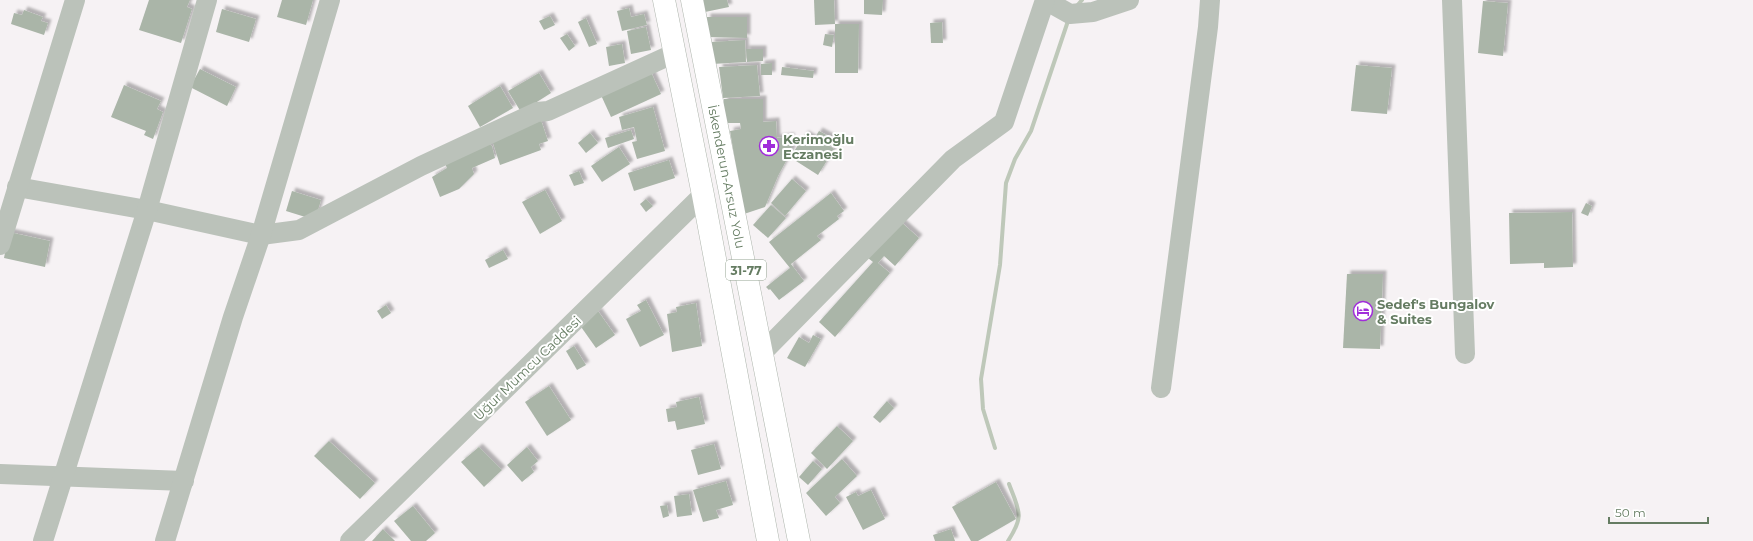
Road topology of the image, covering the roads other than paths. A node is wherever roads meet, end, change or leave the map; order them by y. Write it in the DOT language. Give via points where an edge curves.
graph roads {
  1 [pos="76,0"];
  2 [pos="208,0"];
  3 [pos="330,0"];
  4 [pos="664,0"];
  5 [pos="692,0"];
  6 [pos="1045,0"];
  7 [pos="1129,0"];
  8 [pos="1210,0"];
  9 [pos="1452,0"];
  10 [pos="675,53"];
  11 [pos="17,187"];
  12 [pos="703,195"];
  13 [pos="147,210"];
  14 [pos="261,235"];
  15 [pos="0,245"];
  16 [pos="762,353"];
  17 [pos="1465,354"];
  18 [pos="1161,388"];
  19 [pos="0,474"];
  20 [pos="62,478"];
  21 [pos="184,481"];
  22 [pos="43,541"];
  23 [pos="165,541"];
  24 [pos="350,541"];
  25 [pos="768,541"];
  26 [pos="798,541"];
  1 -- 11 [label="street"];
  2 -- 13 [label="street"];
  3 -- 14 [label="street"];
  4 -- 10 [label="main road, İskenderun-Arsuz Yolu"];
  5 -- 16 [label="main road, İskenderun-Arsuz Yolu / 31-77"];
  6 -- 7 [label="street" via="1070,14 1093,12"];
  6 -- 16 [label="street" via="1004,122 953,159"];
  8 -- 18 [label="street"];
  9 -- 17 [label="street"];
  10 -- 12 [label="main road, İskenderun-Arsuz Yolu"];
  10 -- 14 [label="street" via="548,111 537,112 421,166 298,230"];
  11 -- 13 [label="street"];
  11 -- 15 [label="street"];
  12 -- 24 [label="street, Uğur Mumcu Caddesi"];
  12 -- 25 [label="main road, İskenderun-Arsuz Yolu"];
  13 -- 14 [label="street"];
  13 -- 20 [label="street"];
  14 -- 21 [label="street" via="233,317"];
  16 -- 26 [label="main road, İskenderun-Arsuz Yolu / 31-77"];
  19 -- 20 [label="street"];
  20 -- 21 [label="street"];
  20 -- 22 [label="street"];
  21 -- 23 [label="street"];
}
